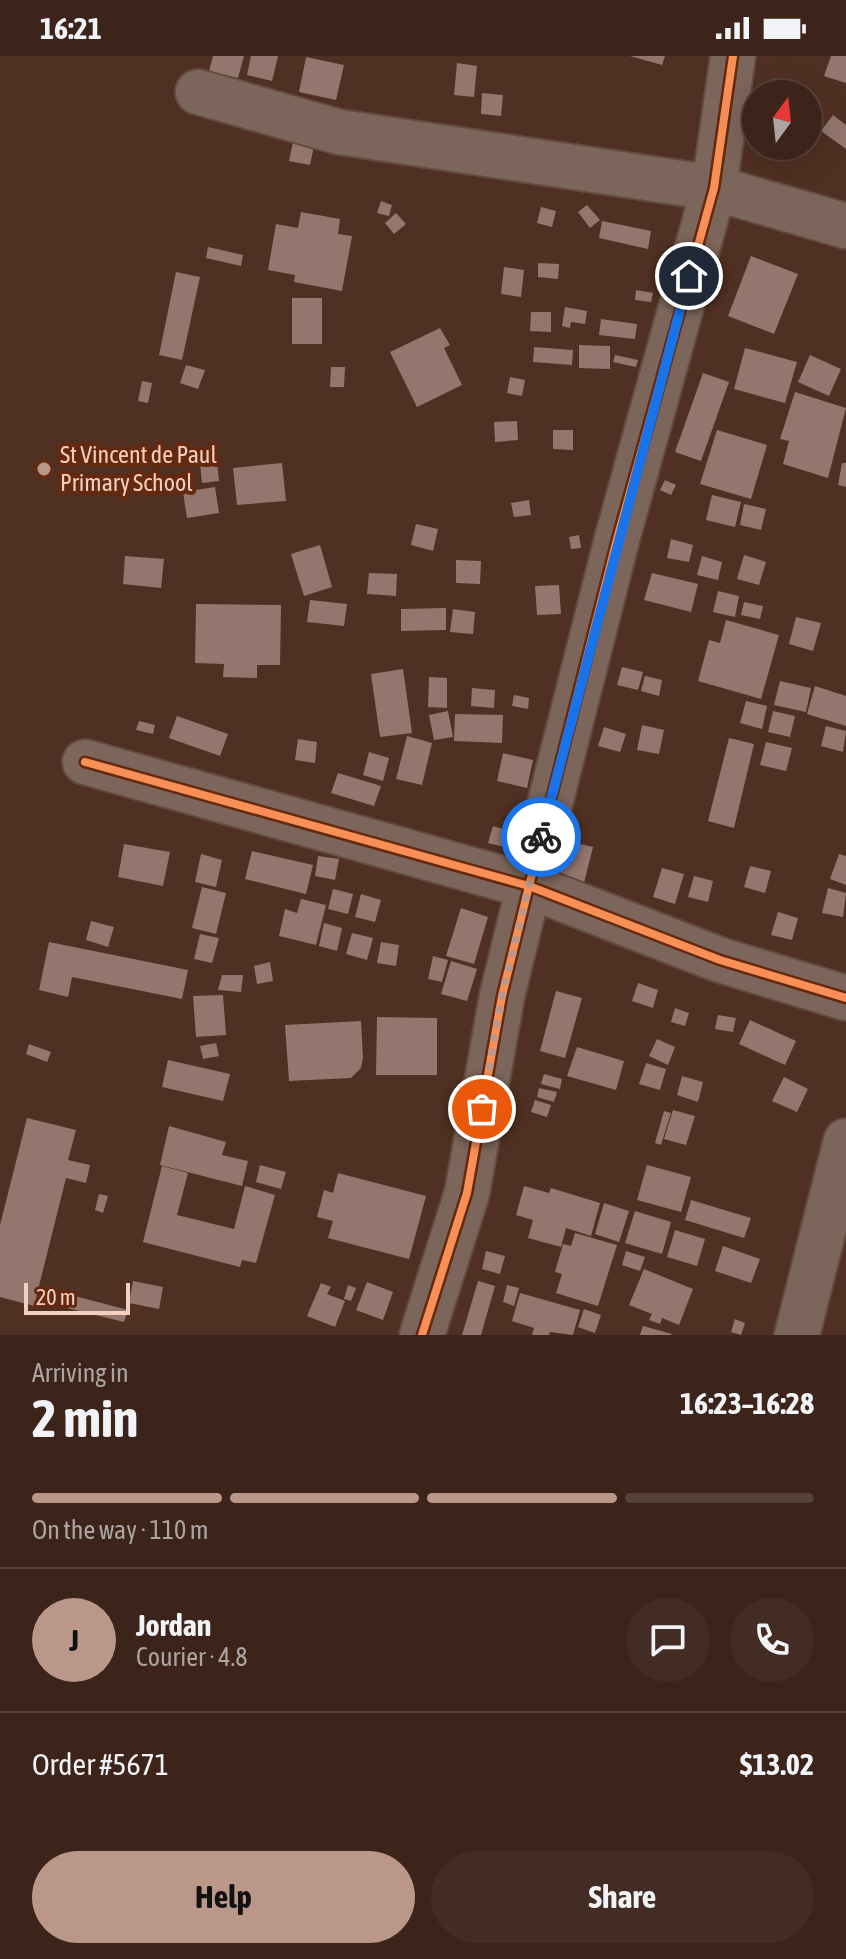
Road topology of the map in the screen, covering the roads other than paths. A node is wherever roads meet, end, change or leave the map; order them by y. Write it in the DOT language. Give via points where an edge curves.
graph roads {
  1 [pos="733,56"];
  2 [pos="198,92"];
  3 [pos="714,188"];
  4 [pos="846,226"];
  5 [pos="85,762"];
  6 [pos="529,886"];
  7 [pos="846,998"];
  8 [pos="846,1141"];
  9 [pos="422,1335"];
  10 [pos="797,1335"];
  1 -- 3 [label="street"];
  2 -- 3 [label="street" via="339,132"];
  3 -- 4 [label="street"];
  3 -- 6 [label="street"];
  5 -- 6 [label="street"];
  6 -- 7 [label="street" via="720,960"];
  6 -- 9 [label="street" via="502,996 467,1193"];
  8 -- 10 [label="street"];
}
